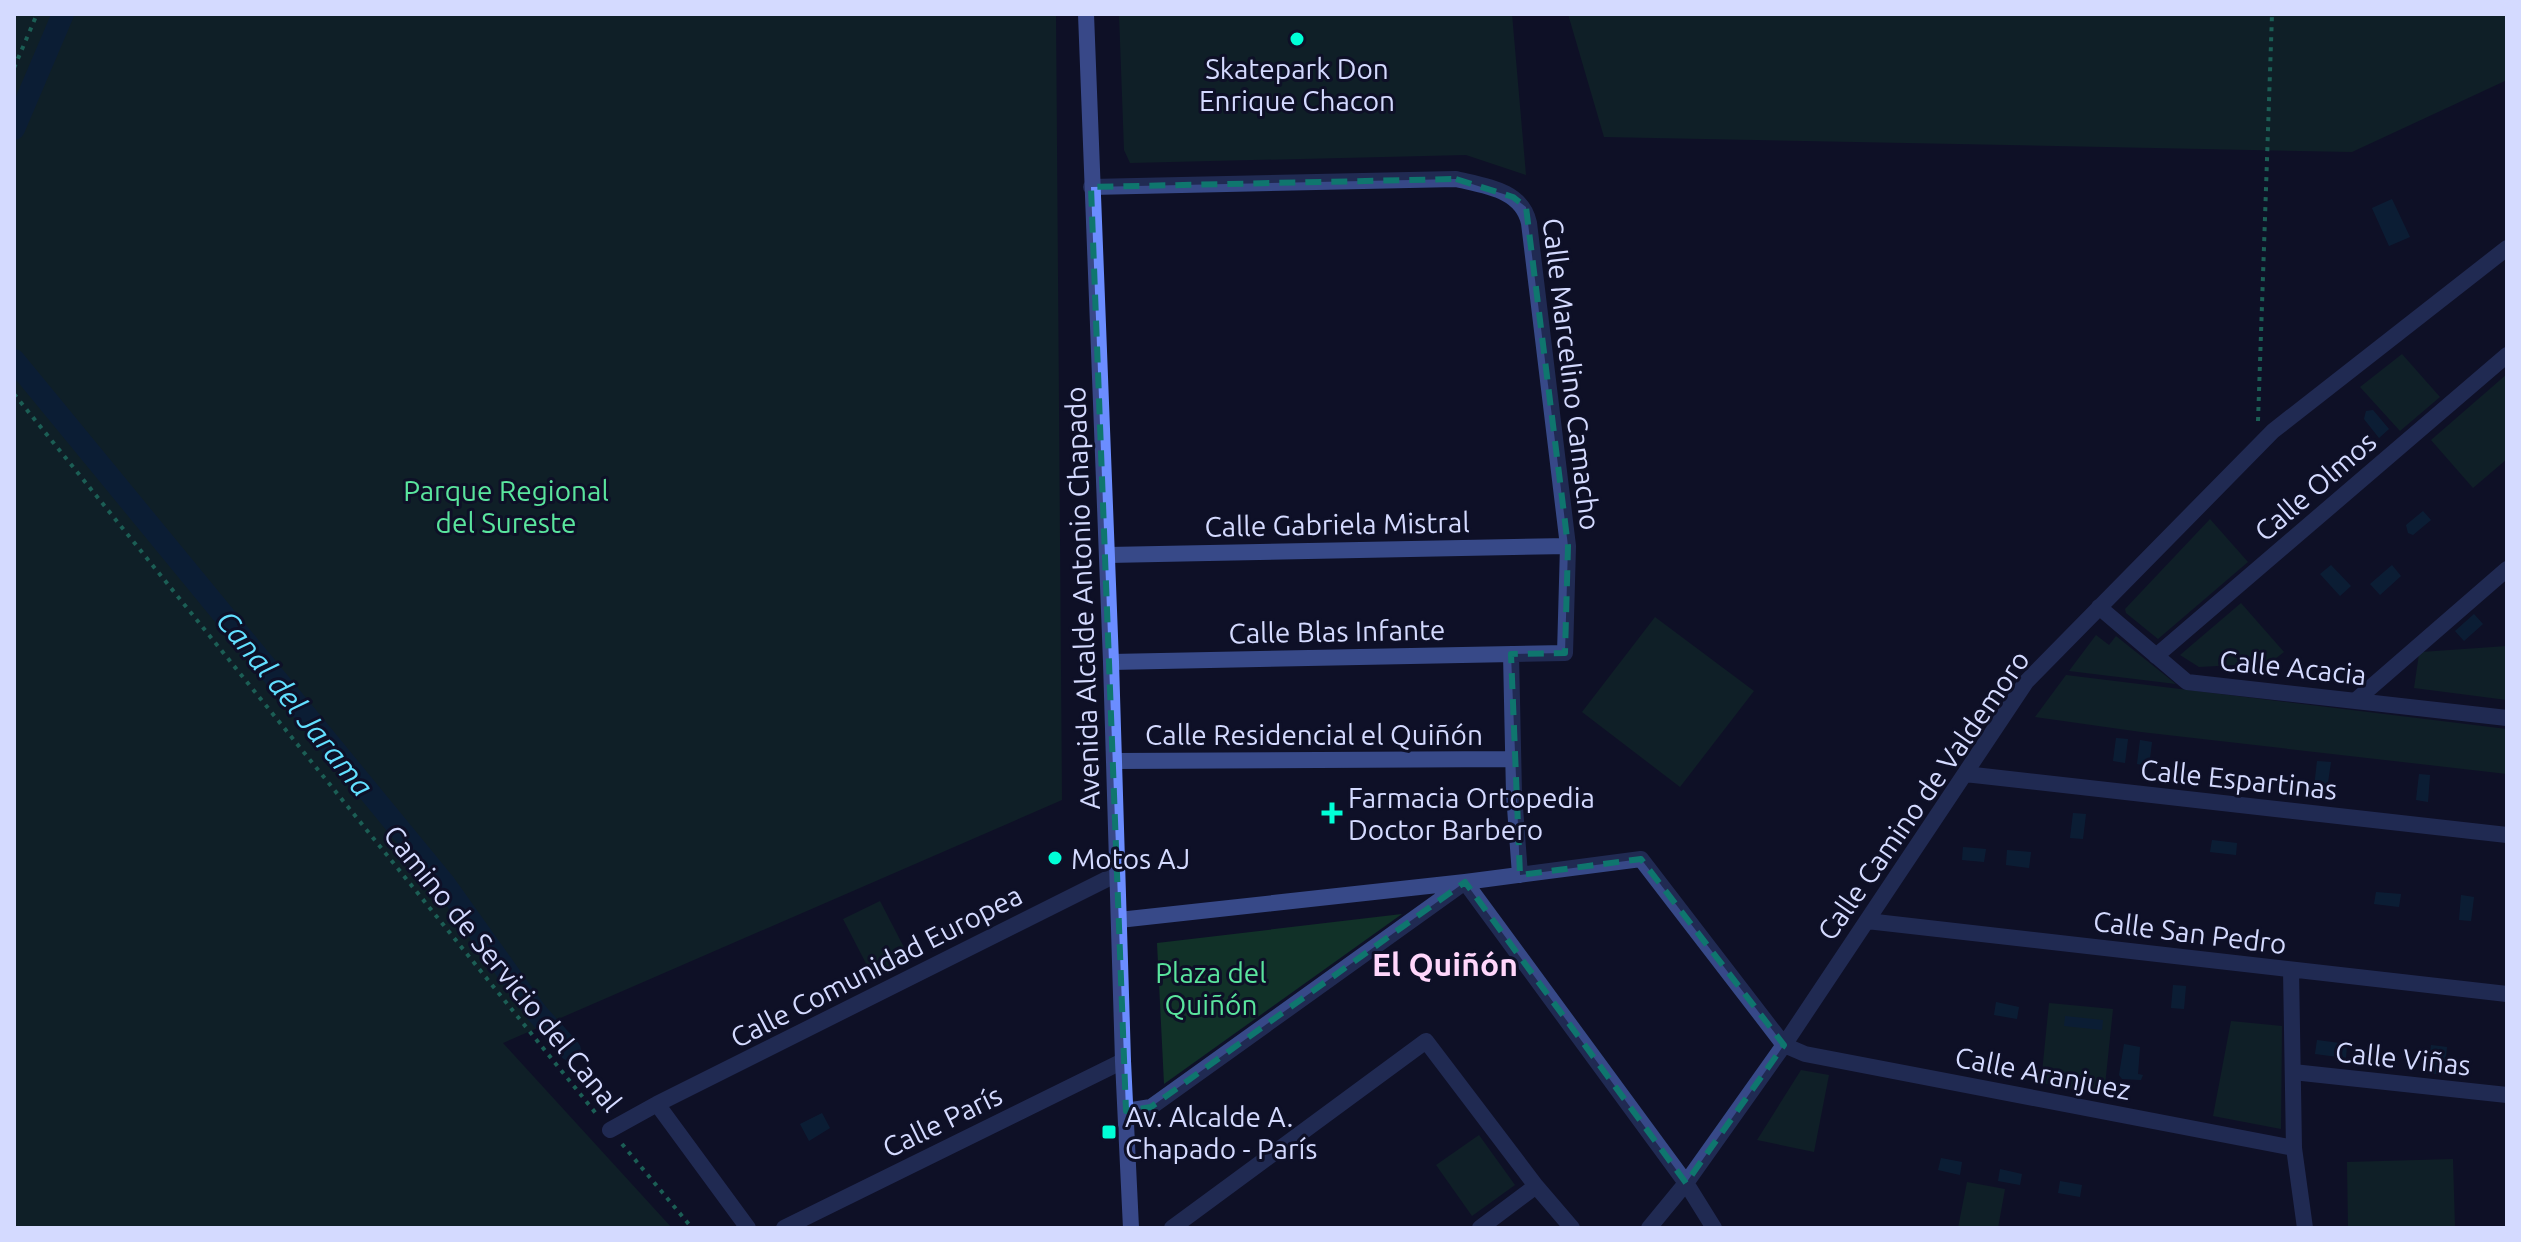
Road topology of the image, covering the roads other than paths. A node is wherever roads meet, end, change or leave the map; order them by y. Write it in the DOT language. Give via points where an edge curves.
graph roads {
  1 [pos="1086,14"];
  2 [pos="1091,187"];
  3 [pos="2507,248"];
  4 [pos="2507,355"];
  5 [pos="1568,546"];
  6 [pos="1108,555"];
  7 [pos="2507,569"];
  8 [pos="2099,607"];
  9 [pos="1565,653"];
  10 [pos="1511,654"];
  11 [pos="2156,656"];
  12 [pos="1111,662"];
  13 [pos="2355,701"];
  14 [pos="2507,718"];
  15 [pos="1513,759"];
  16 [pos="1115,761"];
  17 [pos="1965,774"];
  18 [pos="2507,835"];
  19 [pos="1117,874"];
  20 [pos="1520,875"];
  21 [pos="1465,882"];
  22 [pos="1119,920"];
  23 [pos="1867,921"];
  24 [pos="2291,970"];
  25 [pos="2507,994"];
  26 [pos="1784,1045"];
  27 [pos="1123,1061"];
  28 [pos="2293,1072"];
  29 [pos="2507,1095"];
  30 [pos="657,1104"];
  31 [pos="1126,1111"];
  32 [pos="610,1130"];
  33 [pos="2294,1148"];
  34 [pos="1686,1183"];
  35 [pos="1536,1186"];
  36 [pos="748,1228"];
  37 [pos="784,1228"];
  38 [pos="1131,1228"];
  39 [pos="1172,1228"];
  40 [pos="1480,1228"];
  41 [pos="1572,1228"];
  42 [pos="1649,1228"];
  43 [pos="1714,1228"];
  44 [pos="2305,1228"];
  1 -- 2 [label="main road, Avenida Alcalde Antonio Chapado"];
  2 -- 5 [label="street, Calle Marcelino Camacho" via="1456,179 1513,197 1526,207 1529,223"];
  2 -- 6 [label="main road, Avenida Alcalde Antonio Chapado"];
  3 -- 8 [label="street, Calle Camino de Valdemoro" via="2273,431"];
  4 -- 11 [label="street, Calle Olmos"];
  5 -- 6 [label="street, Calle Gabriela Mistral"];
  5 -- 9 [label="street, Calle Marcelino Camacho"];
  6 -- 12 [label="main road, Avenida Alcalde Antonio Chapado"];
  7 -- 13 [label="street"];
  8 -- 11 [label="street, Calle Acacia"];
  8 -- 17 [label="street, Calle Camino de Valdemoro" via="2026,682"];
  9 -- 10 [label="street, Calle Blas Infante"];
  10 -- 12 [label="street, Calle Blas Infante"];
  10 -- 15 [label="street"];
  11 -- 13 [label="street, Calle Acacia" via="2187,682"];
  12 -- 16 [label="main road, Avenida Alcalde Antonio Chapado"];
  13 -- 14 [label="street, Calle Acacia"];
  15 -- 16 [label="street, Calle Residencial el Quiñón"];
  15 -- 20 [label="street"];
  16 -- 19 [label="main road, Avenida Alcalde Antonio Chapado"];
  17 -- 18 [label="street, Calle Espartinas"];
  17 -- 23 [label="street, Calle Camino de Valdemoro"];
  19 -- 22 [label="main road, Avenida Alcalde Antonio Chapado"];
  19 -- 30 [label="street, Calle Comunidad Europea"];
  20 -- 21 [label="street"];
  20 -- 26 [label="street" via="1641,859"];
  21 -- 22 [label="street"];
  21 -- 31 [label="street" via="1151,1107"];
  21 -- 34 [label="street"];
  22 -- 27 [label="main road, Avenida Alcalde Antonio Chapado"];
  23 -- 24 [label="street, Calle San Pedro"];
  23 -- 26 [label="street, Calle Camino de Valdemoro"];
  24 -- 25 [label="street, Calle San Pedro"];
  24 -- 28 [label="street"];
  26 -- 33 [label="street, Calle Aranjuez" via="1805,1054"];
  26 -- 34 [label="street, Calle Camino de Valdemoro"];
  27 -- 31 [label="main road, Avenida Alcalde Antonio Chapado"];
  27 -- 37 [label="street, Calle París"];
  28 -- 29 [label="street, Calle Viñas"];
  28 -- 33 [label="street"];
  30 -- 32 [label="street, Calle Comunidad Europea"];
  30 -- 36 [label="street"];
  31 -- 38 [label="main road, Avenida Alcalde Antonio Chapado"];
  33 -- 44 [label="street"];
  34 -- 42 [label="street, Calle Camino de Valdemoro"];
  34 -- 43 [label="street"];
  35 -- 39 [label="street" via="1426,1041"];
  35 -- 40 [label="street"];
  35 -- 41 [label="street"];
}
